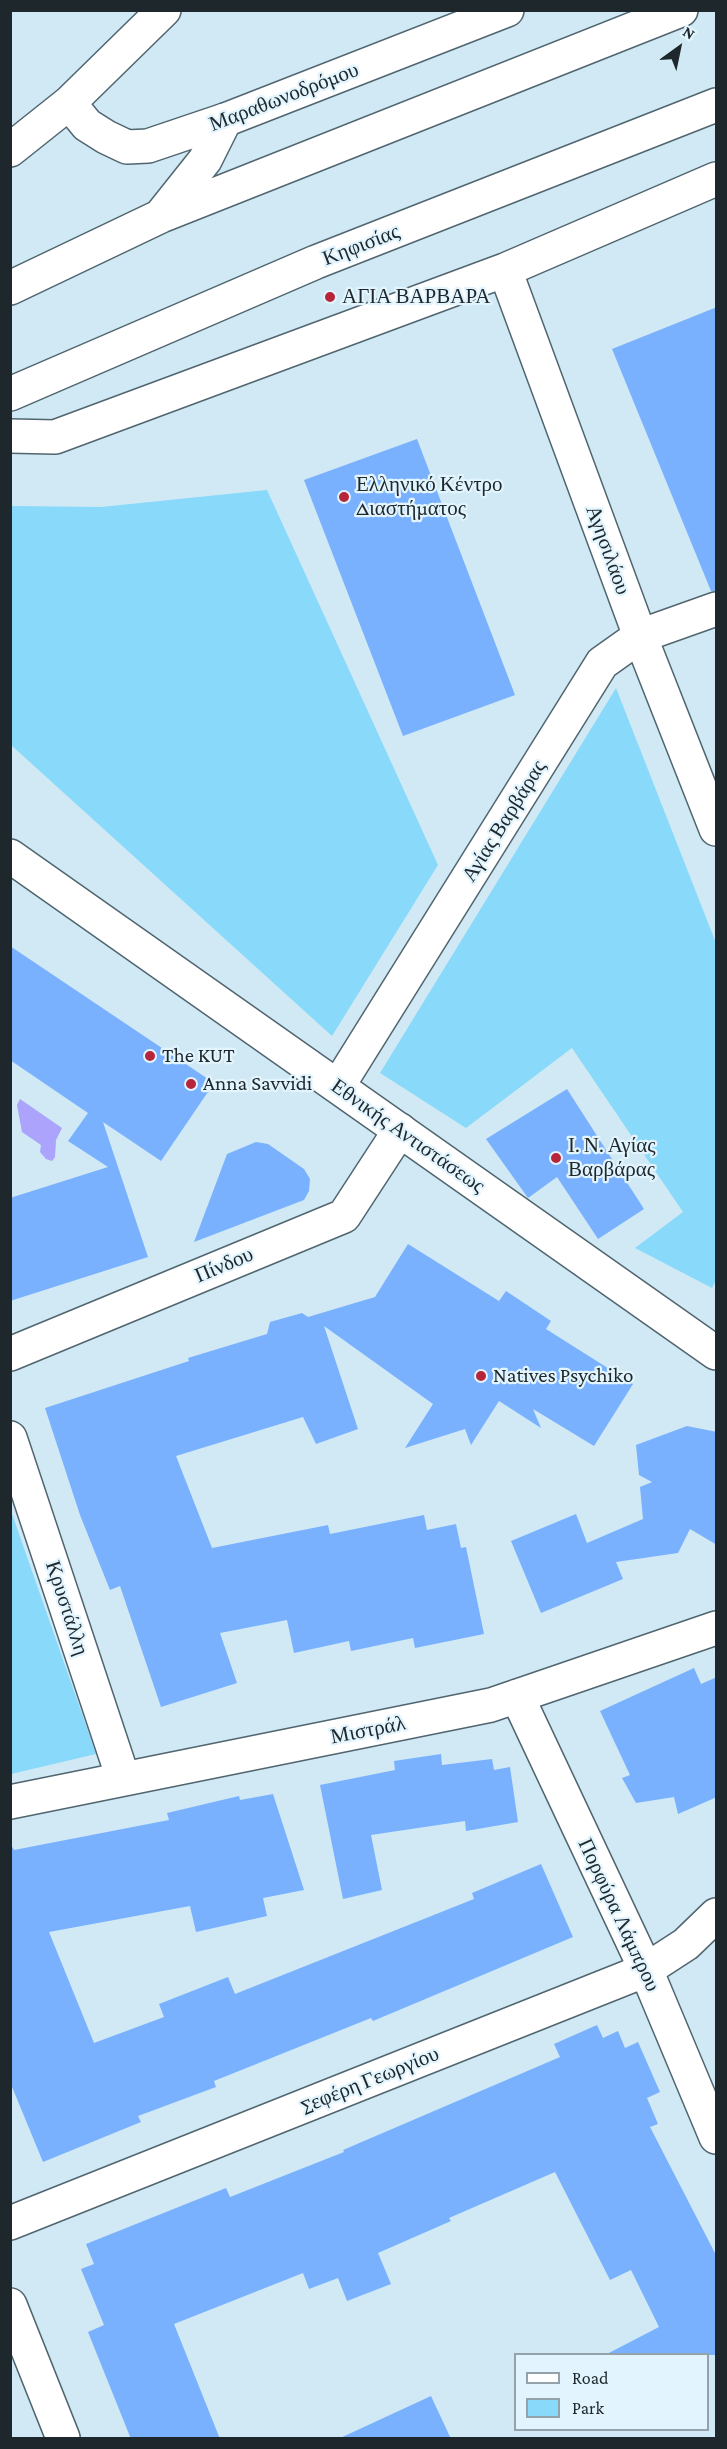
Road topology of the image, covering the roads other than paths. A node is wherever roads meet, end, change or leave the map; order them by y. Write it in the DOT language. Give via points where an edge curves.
graph roads {
  1 [pos="164,10"];
  2 [pos="507,10"];
  3 [pos="681,10"];
  4 [pos="69,103"];
  5 [pos="717,105"];
  6 [pos="225,120"];
  7 [pos="10,150"];
  8 [pos="717,179"];
  9 [pos="161,216"];
  10 [pos="505,270"];
  11 [pos="10,288"];
  12 [pos="10,394"];
  13 [pos="10,436"];
  14 [pos="717,609"];
  15 [pos="640,636"];
  16 [pos="717,829"];
  17 [pos="10,856"];
  18 [pos="338,1086"];
  19 [pos="400,1130"];
  20 [pos="715,1348"];
  21 [pos="10,1354"];
  22 [pos="10,1438"];
  23 [pos="717,1628"];
  24 [pos="518,1696"];
  25 [pos="123,1778"];
  26 [pos="10,1802"];
  27 [pos="717,1915"];
  28 [pos="646,1970"];
  29 [pos="717,2137"];
  30 [pos="10,2223"];
  31 [pos="10,2305"];
  32 [pos="63,2439"];
  1 -- 4 [label="street"];
  2 -- 6 [label="street, Μαραθωνοδρόμου"];
  3 -- 9 [label="street"];
  4 -- 6 [label="street, Μαραθωνοδρόμου" via="87,125 127,147 148,146"];
  4 -- 7 [label="street"];
  5 -- 12 [label="street, Κηφισίας" via="316,262"];
  6 -- 9 [label="street" via="205,160"];
  8 -- 10 [label="street"];
  9 -- 11 [label="street"];
  10 -- 13 [label="street" via="56,437"];
  10 -- 15 [label="street, Αγησιλάου"];
  14 -- 15 [label="street, Αγίας Βαρβάρας"];
  15 -- 16 [label="street, Αγησιλάου"];
  15 -- 18 [label="street, Αγίας Βαρβάρας" via="602,663"];
  17 -- 18 [label="street, Εθνικής Αντιστάσεως"];
  18 -- 19 [label="street, Εθνικής Αντιστάσεως"];
  19 -- 20 [label="street, Εθνικής Αντιστάσεως"];
  19 -- 21 [label="street, Πίνδου" via="344,1216"];
  22 -- 25 [label="street, Κρυστάλλη"];
  23 -- 24 [label="street, Μιστράλ"];
  24 -- 25 [label="street, Μιστράλ" via="491,1705"];
  24 -- 28 [label="street, Πορφύρα Λάμπρου"];
  25 -- 26 [label="street, Μιστράλ"];
  27 -- 28 [label="street, Σεφέρη Γεωργίου" via="686,1944"];
  28 -- 29 [label="street, Πορφύρα Λάμπρου"];
  28 -- 30 [label="street, Σεφέρη Γεωργίου"];
  31 -- 32 [label="street"];
}
